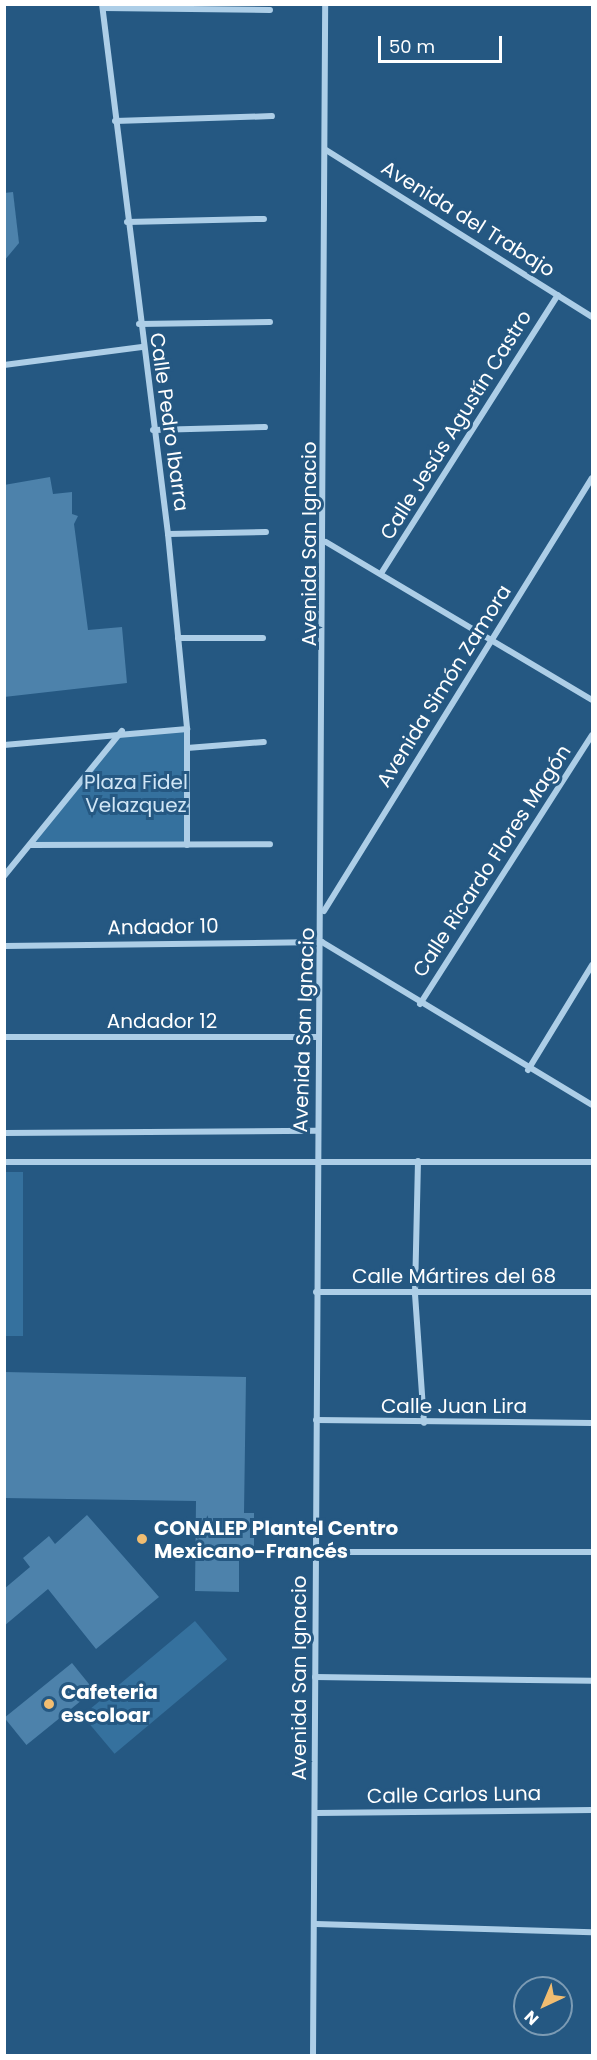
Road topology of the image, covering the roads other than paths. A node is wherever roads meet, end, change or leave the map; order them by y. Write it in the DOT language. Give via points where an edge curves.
graph roads {
  1 [pos="325,4"];
  2 [pos="103,6"];
  3 [pos="270,10"];
  4 [pos="272,116"];
  5 [pos="115,121"];
  6 [pos="326,150"];
  7 [pos="264,219"];
  8 [pos="127,222"];
  9 [pos="558,295"];
  10 [pos="592,317"];
  11 [pos="270,322"];
  12 [pos="139,324"];
  13 [pos="142,347"];
  14 [pos="4,365"];
  15 [pos="265,427"];
  16 [pos="153,430"];
  17 [pos="592,478"];
  18 [pos="266,532"];
  19 [pos="168,534"];
  20 [pos="326,542"];
  21 [pos="382,572"];
  22 [pos="493,637"];
  23 [pos="178,638"];
  24 [pos="263,638"];
  25 [pos="592,700"];
  26 [pos="187,729"];
  27 [pos="122,731"];
  28 [pos="592,735"];
  29 [pos="264,742"];
  30 [pos="4,745"];
  31 [pos="186,748"];
  32 [pos="270,844"];
  33 [pos="31,845"];
  34 [pos="187,845"];
  35 [pos="4,876"];
  36 [pos="324,912"];
  37 [pos="322,942"];
  38 [pos="4,945"];
  39 [pos="592,965"];
  40 [pos="420,1004"];
  41 [pos="4,1037"];
  42 [pos="319,1037"];
  43 [pos="528,1070"];
  44 [pos="592,1105"];
  45 [pos="316,1131"];
  46 [pos="4,1133"];
  47 [pos="418,1161"];
  48 [pos="4,1162"];
  49 [pos="592,1162"];
  50 [pos="318,1164"];
  51 [pos="316,1292"];
  52 [pos="592,1292"];
  53 [pos="415,1294"];
  54 [pos="316,1420"];
  55 [pos="424,1423"];
  56 [pos="592,1423"];
  57 [pos="314,1552"];
  58 [pos="592,1552"];
  59 [pos="315,1677"];
  60 [pos="592,1681"];
  61 [pos="592,1810"];
  62 [pos="316,1813"];
  63 [pos="316,1924"];
  64 [pos="592,1932"];
  65 [pos="313,2055"];
  1 -- 6 [label="street, Avenida San Ignacio"];
  2 -- 3 [label="street"];
  2 -- 5 [label="street, Calle Pedro Ibarra"];
  4 -- 5 [label="street"];
  5 -- 8 [label="street, Calle Pedro Ibarra"];
  6 -- 9 [label="street, Avenida del Trabajo"];
  6 -- 20 [label="street, Avenida San Ignacio"];
  7 -- 8 [label="street"];
  8 -- 12 [label="street, Calle Pedro Ibarra"];
  9 -- 10 [label="street, Avenida del Trabajo"];
  9 -- 21 [label="street, Calle Jesús Agustín Castro"];
  11 -- 12 [label="street"];
  12 -- 13 [label="street, Calle Pedro Ibarra"];
  13 -- 14 [label="street"];
  13 -- 16 [label="street, Calle Pedro Ibarra"];
  15 -- 16 [label="street"];
  16 -- 19 [label="street, Calle Pedro Ibarra"];
  17 -- 22 [label="street, Avenida Simón Zamora"];
  18 -- 19 [label="street"];
  19 -- 23 [label="street, Calle Pedro Ibarra"];
  20 -- 21 [label="street"];
  20 -- 36 [label="street, Avenida San Ignacio"];
  21 -- 22 [label="street"];
  22 -- 25 [label="street"];
  22 -- 36 [label="street, Avenida Simón Zamora"];
  23 -- 24 [label="street"];
  23 -- 26 [label="street, Calle Pedro Ibarra"];
  26 -- 27 [label="street"];
  26 -- 31 [label="street, Calle Pedro Ibarra"];
  27 -- 30 [label="street"];
  27 -- 33 [label="street"];
  28 -- 40 [label="street, Calle Ricardo Flores Magón"];
  29 -- 31 [label="street"];
  31 -- 34 [label="street, Calle Pedro Ibarra"];
  32 -- 34 [label="street"];
  33 -- 34 [label="street"];
  33 -- 35 [label="street"];
  36 -- 37 [label="street, Avenida San Ignacio"];
  37 -- 38 [label="street, Andador 10"];
  37 -- 40 [label="street"];
  37 -- 42 [label="street, Avenida San Ignacio"];
  39 -- 43 [label="street"];
  40 -- 43 [label="street"];
  41 -- 42 [label="street, Andador 12"];
  42 -- 45 [label="street, Avenida San Ignacio"];
  43 -- 44 [label="street"];
  45 -- 46 [label="street"];
  45 -- 50 [label="street, Avenida San Ignacio"];
  47 -- 49 [label="street"];
  47 -- 50 [label="street"];
  47 -- 53 [label="street"];
  48 -- 50 [label="street"];
  50 -- 51 [label="street, Avenida San Ignacio"];
  51 -- 53 [label="street, Calle Mártires del 68"];
  51 -- 54 [label="street, Avenida San Ignacio"];
  52 -- 53 [label="street, Calle Mártires del 68"];
  53 -- 55 [label="street"];
  54 -- 55 [label="street, Calle Juan Lira"];
  54 -- 57 [label="street, Avenida San Ignacio"];
  55 -- 56 [label="street, Calle Juan Lira"];
  57 -- 58 [label="street"];
  57 -- 59 [label="street, Avenida San Ignacio"];
  59 -- 60 [label="street"];
  59 -- 62 [label="street, Avenida San Ignacio"];
  61 -- 62 [label="street, Calle Carlos Luna"];
  62 -- 63 [label="street, Avenida San Ignacio"];
  63 -- 64 [label="street"];
  63 -- 65 [label="street, Avenida San Ignacio"];
}
